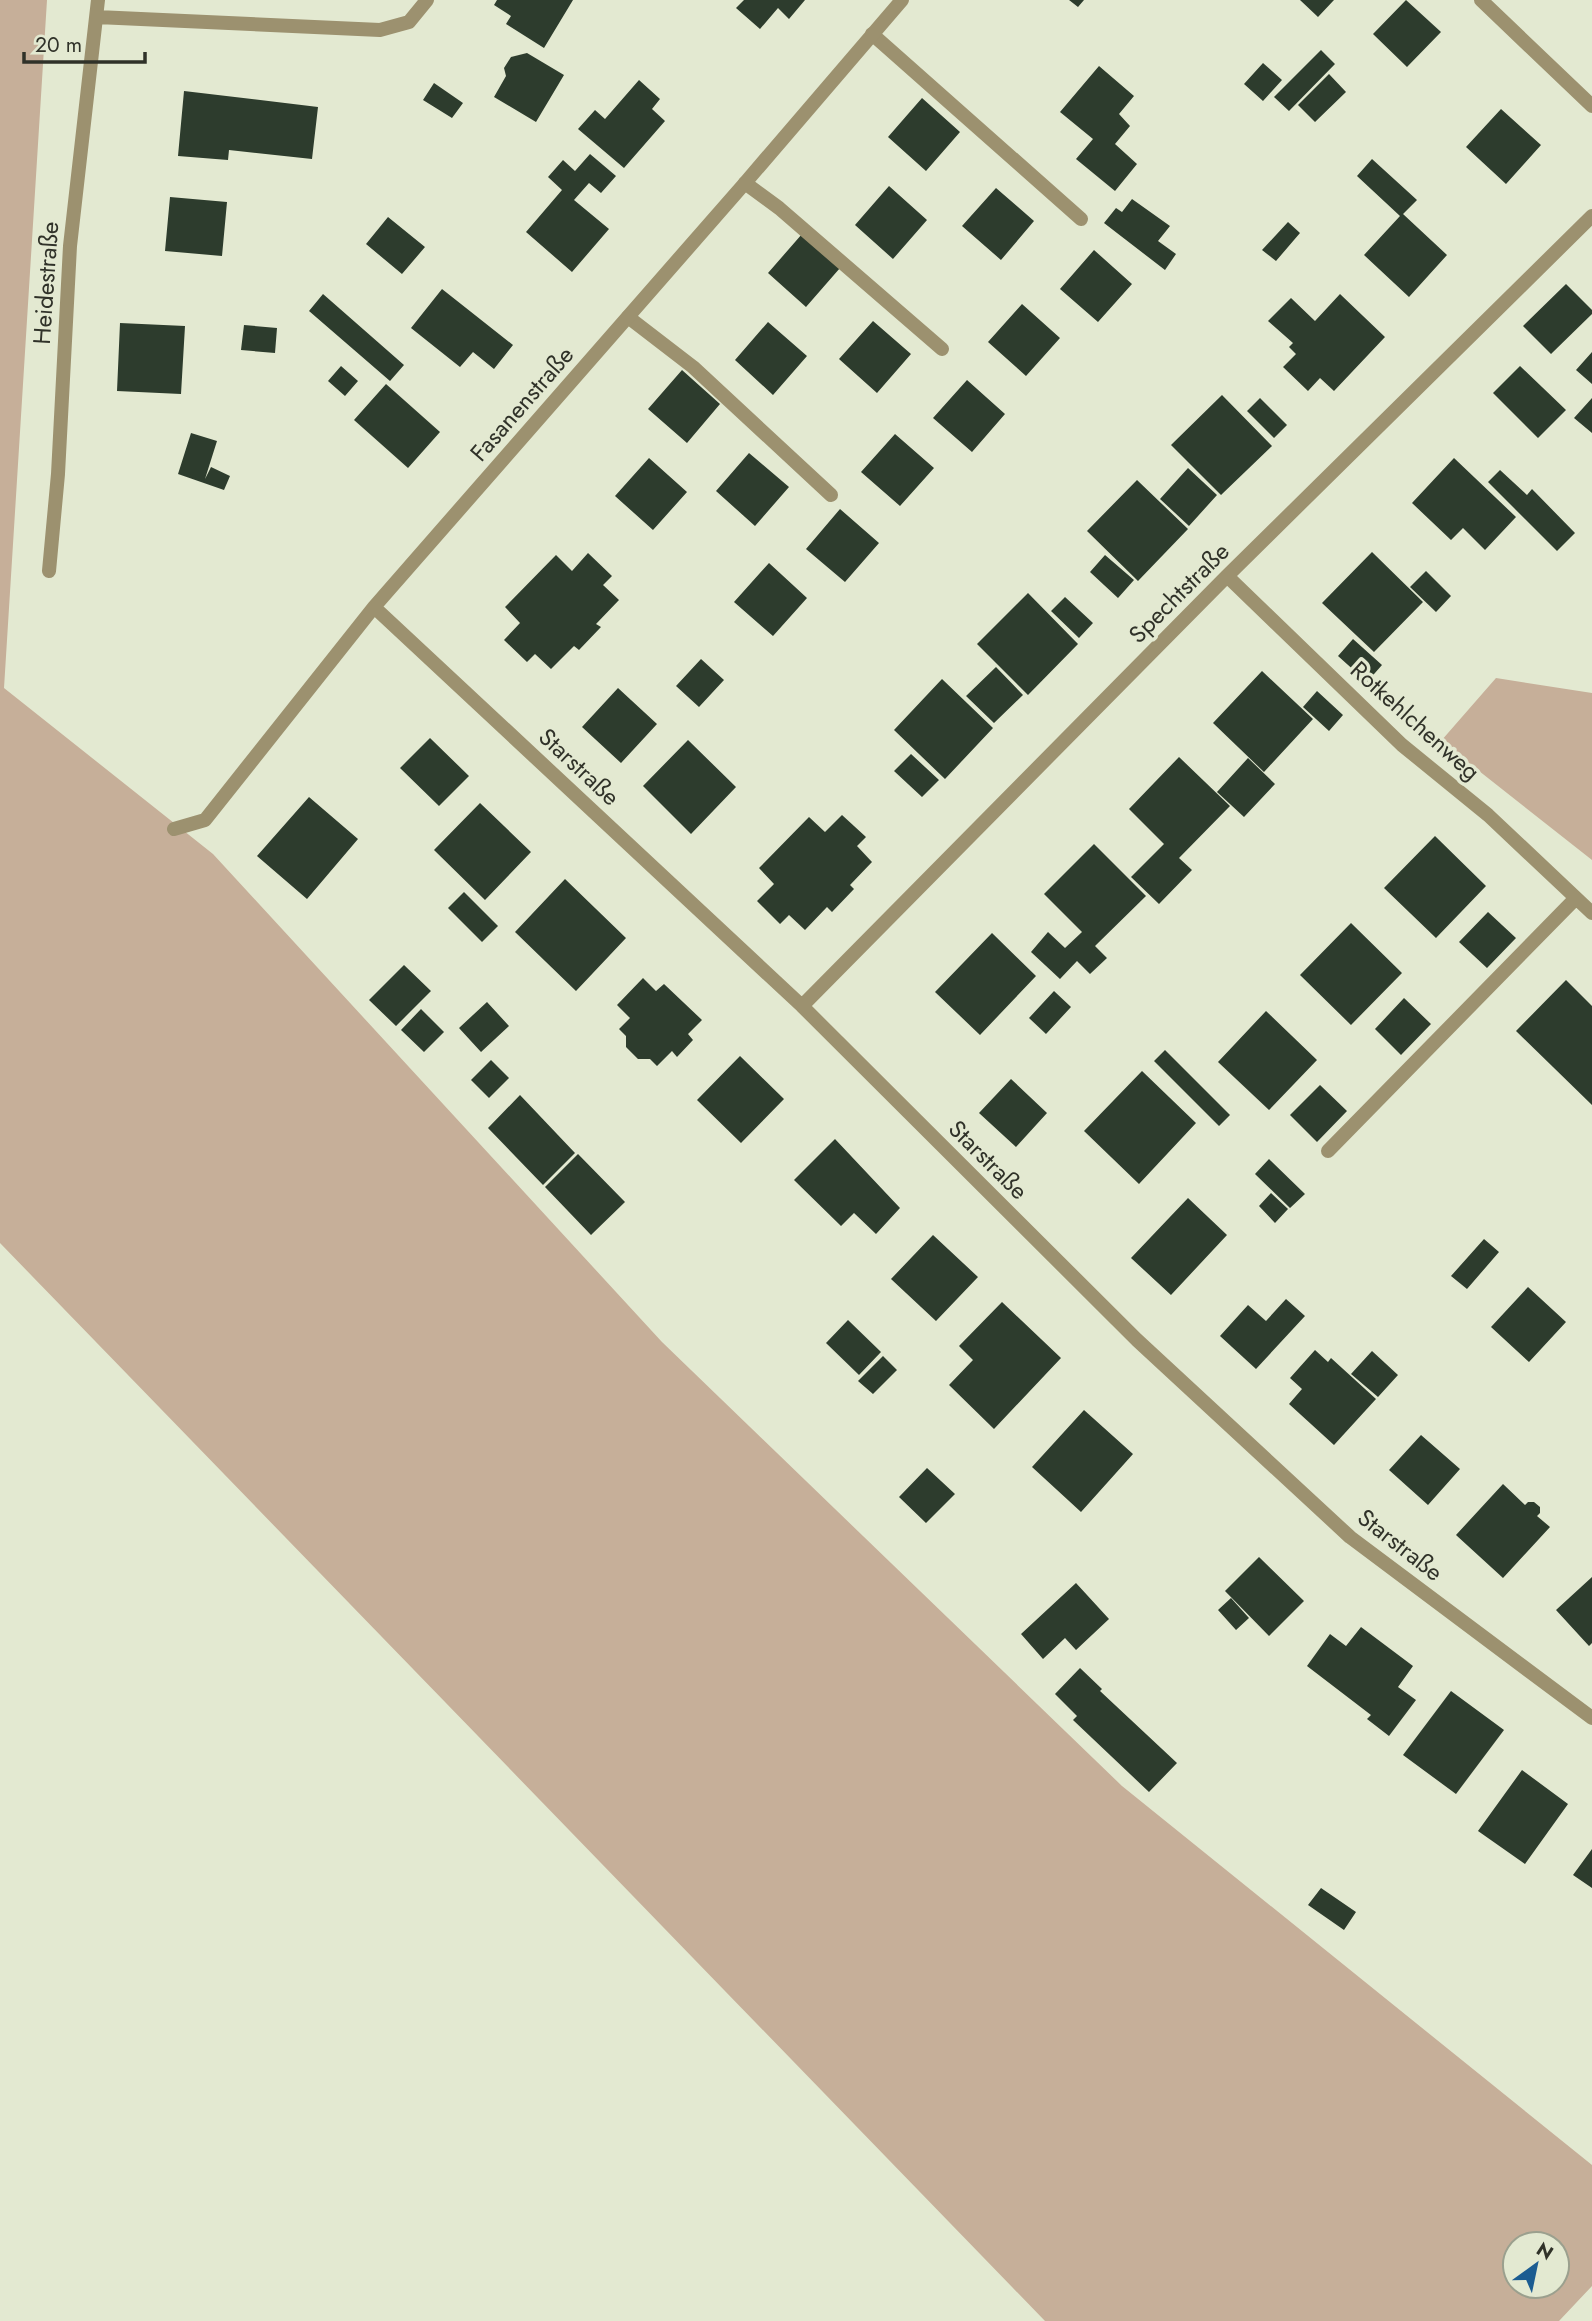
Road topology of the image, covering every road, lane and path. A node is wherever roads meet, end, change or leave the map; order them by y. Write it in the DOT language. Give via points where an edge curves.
graph roads {
  1 [pos="98,0"];
  2 [pos="427,0"];
  3 [pos="902,0"];
  4 [pos="1480,0"];
  5 [pos="97,17"];
  6 [pos="872,34"];
  7 [pos="1592,106"];
  8 [pos="745,183"];
  9 [pos="1592,215"];
  10 [pos="1081,219"];
  11 [pos="628,317"];
  12 [pos="942,349"];
  13 [pos="831,495"];
  14 [pos="49,570"];
  15 [pos="1227,576"];
  16 [pos="374,607"];
  17 [pos="174,829"];
  18 [pos="1576,898"];
  19 [pos="1592,913"];
  20 [pos="802,1006"];
  21 [pos="1328,1151"];
  22 [pos="1592,1718"];
  1 -- 5 [label="street, Heidestraße"];
  2 -- 5 [label="street" via="409,22 380,30"];
  3 -- 6 [label="street, Fasanenstraße"];
  4 -- 7 [label="street"];
  5 -- 14 [label="street, Heidestraße" via="70,246"];
  6 -- 8 [label="street, Fasanenstraße"];
  6 -- 10 [label="street"];
  8 -- 11 [label="street, Fasanenstraße"];
  8 -- 12 [label="street"];
  9 -- 15 [label="street, Spechtstraße"];
  11 -- 13 [label="street" via="692,367"];
  11 -- 16 [label="street, Fasanenstraße"];
  15 -- 18 [label="street, Rotkehlchenweg" via="1402,746 1488,815"];
  15 -- 20 [label="street, Spechtstraße"];
  16 -- 17 [label="street, Fasanenstraße" via="205,820"];
  16 -- 20 [label="street, Starstraße"];
  18 -- 19 [label="street, Rotkehlchenweg"];
  18 -- 21 [label="street"];
  20 -- 22 [label="street, Starstraße" via="1137,1340 1350,1537"];
}
